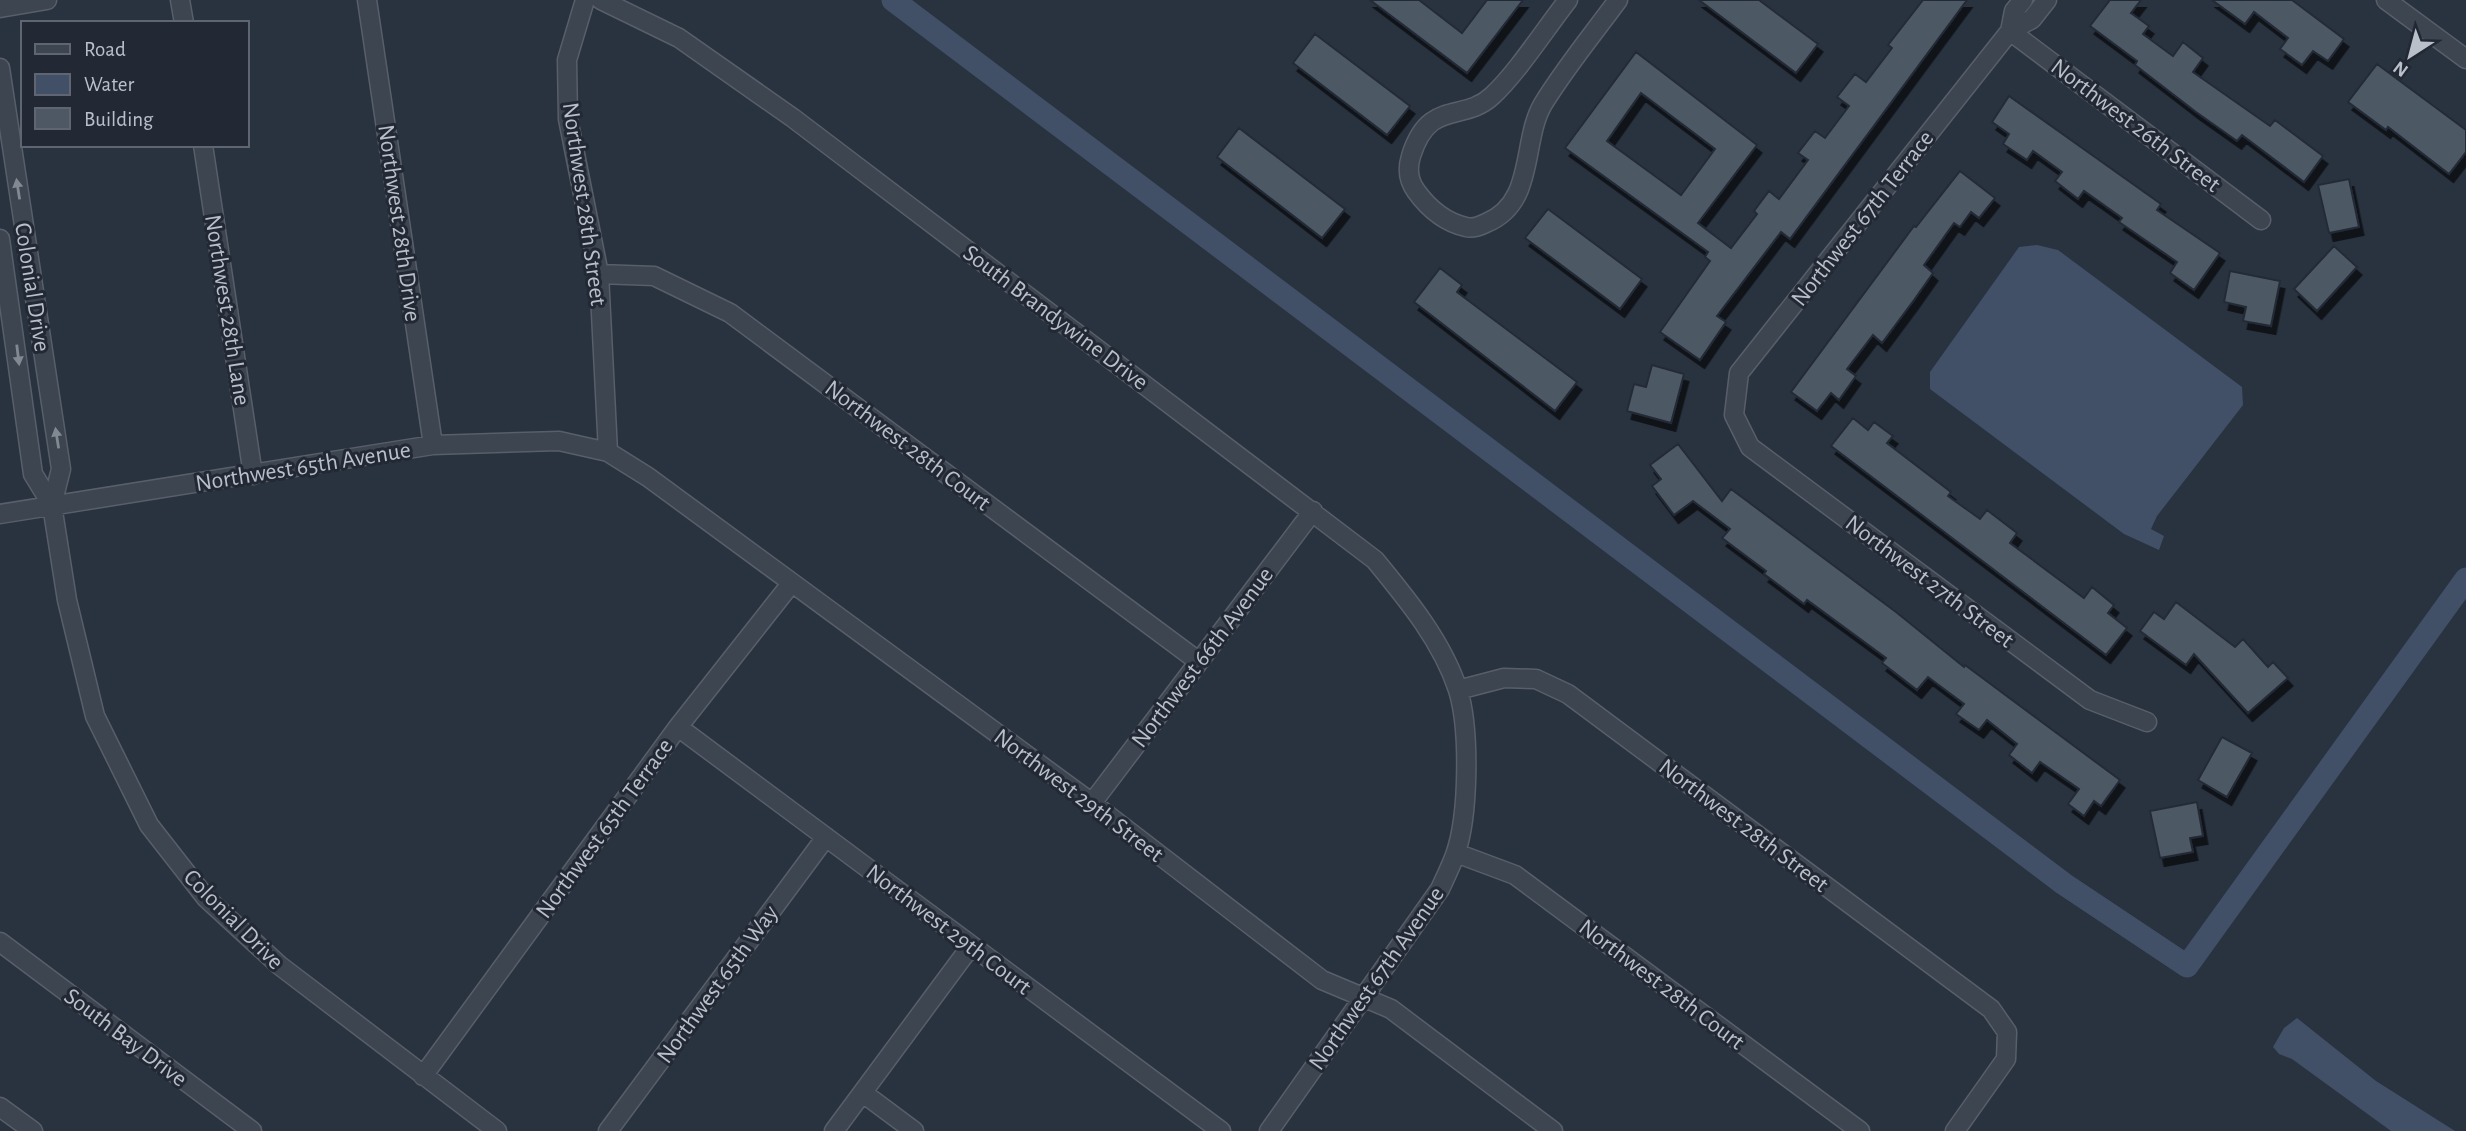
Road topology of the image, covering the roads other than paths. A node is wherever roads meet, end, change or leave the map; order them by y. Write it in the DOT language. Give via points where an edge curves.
graph roads {
  1 [pos="47,0"];
  2 [pos="180,0"];
  3 [pos="367,0"];
  4 [pos="584,0"];
  5 [pos="601,0"];
  6 [pos="1567,0"];
  7 [pos="1618,0"];
  8 [pos="2022,0"];
  9 [pos="2047,0"];
  10 [pos="2386,0"];
  11 [pos="0,8"];
  12 [pos="184,21"];
  13 [pos="2010,31"];
  14 [pos="2466,59"];
  15 [pos="0,68"];
  16 [pos="4,122"];
  17 [pos="203,147"];
  18 [pos="2262,220"];
  19 [pos="0,239"];
  20 [pos="599,274"];
  21 [pos="38,316"];
  22 [pos="6,319"];
  23 [pos="1734,415"];
  24 [pos="433,445"];
  25 [pos="608,452"];
  26 [pos="253,475"];
  27 [pos="52,505"];
  28 [pos="1313,511"];
  29 [pos="0,513"];
  30 [pos="790,584"];
  31 [pos="1198,661"];
  32 [pos="1458,690"];
  33 [pos="2147,722"];
  34 [pos="678,727"];
  35 [pos="1092,803"];
  36 [pos="826,837"];
  37 [pos="1456,853"];
  38 [pos="0,942"];
  39 [pos="971,946"];
  40 [pos="1365,998"];
  41 [pos="423,1076"];
  42 [pos="863,1093"];
  43 [pos="0,1107"];
  44 [pos="33,1131"];
  45 [pos="252,1131"];
  46 [pos="497,1131"];
  47 [pos="608,1131"];
  48 [pos="834,1131"];
  49 [pos="914,1131"];
  50 [pos="1220,1131"];
  51 [pos="1269,1131"];
  52 [pos="1553,1131"];
  53 [pos="1860,1131"];
  54 [pos="1955,1131"];
  1 -- 11 [label="street"];
  2 -- 12 [label="street"];
  3 -- 24 [label="street, Northwest 28th Drive"];
  4 -- 20 [label="street, Northwest 28th Street" via="567,60 568,119"];
  5 -- 28 [label="street, South Brandywine Drive" via="679,38 793,118"];
  6 -- 7 [label="street" via="1491,97 1439,116 1415,145 1408,167 1410,184 1447,221 1478,226 1509,206 1521,187 1529,163 1530,130 1543,104"];
  8 -- 13 [label="street, Northwest 67th Terrace"];
  9 -- 13 [label="street, Northwest 67th Terrace" via="2032,19"];
  10 -- 14 [label="street"];
  13 -- 18 [label="street, Northwest 26th Street"];
  13 -- 23 [label="street, Northwest 67th Terrace" via="1740,373"];
  15 -- 16 [label="street, Colonial Drive"];
  21 -- 16 [label="street, Colonial Drive, one-way"];
  17 -- 26 [label="street, Northwest 28th Lane"];
  19 -- 22 [label="street, Colonial Drive"];
  20 -- 25 [label="street, Northwest 28th Street"];
  20 -- 31 [label="street, Northwest 28th Court" via="654,276 730,313"];
  21 -- 22 [label="street"];
  27 -- 21 [label="street, Colonial Drive, one-way" via="61,469"];
  22 -- 27 [label="street, Colonial Drive, one-way" via="33,474"];
  23 -- 33 [label="street, Northwest 27th Street" via="1750,447 2079,692"];
  24 -- 25 [label="street, Northwest 65th Avenue" via="559,441"];
  24 -- 26 [label="street, Northwest 65th Avenue"];
  25 -- 30 [label="street, Northwest 29th Street"];
  26 -- 27 [label="street, Northwest 65th Avenue"];
  27 -- 29 [label="street, Northwest 65th Avenue"];
  27 -- 41 [label="street, Colonial Drive" via="66,600 95,716 149,825 206,898 270,957"];
  28 -- 31 [label="street, Northwest 66th Avenue"];
  28 -- 32 [label="street, South Brandywine Drive" via="1375,560 1422,619"];
  30 -- 34 [label="street, Northwest 65th Terrace"];
  30 -- 35 [label="street, Northwest 29th Street"];
  31 -- 35 [label="street, Northwest 66th Avenue"];
  32 -- 37 [label="street, Northwest 67th Avenue" via="1466,740"];
  32 -- 54 [label="street, Northwest 28th Street" via="1504,678 1536,679 1568,694 1991,1009 2007,1031 2006,1059"];
  34 -- 36 [label="street, Northwest 29th Court"];
  34 -- 41 [label="street, Northwest 65th Terrace"];
  35 -- 40 [label="street, Northwest 29th Street" via="1322,980"];
  36 -- 39 [label="street, Northwest 29th Court"];
  36 -- 47 [label="street, Northwest 65th Way"];
  37 -- 40 [label="street, Northwest 67th Avenue" via="1440,889"];
  37 -- 53 [label="street, Northwest 28th Court" via="1515,875"];
  38 -- 45 [label="street, South Bay Drive"];
  39 -- 42 [label="street"];
  39 -- 50 [label="street, Northwest 29th Court"];
  40 -- 51 [label="street, Northwest 67th Avenue"];
  40 -- 52 [label="street, Northwest 29th Street" via="1391,1009"];
  41 -- 46 [label="street, Colonial Drive"];
  42 -- 48 [label="street"];
  42 -- 49 [label="street"];
  43 -- 44 [label="street"];
}
